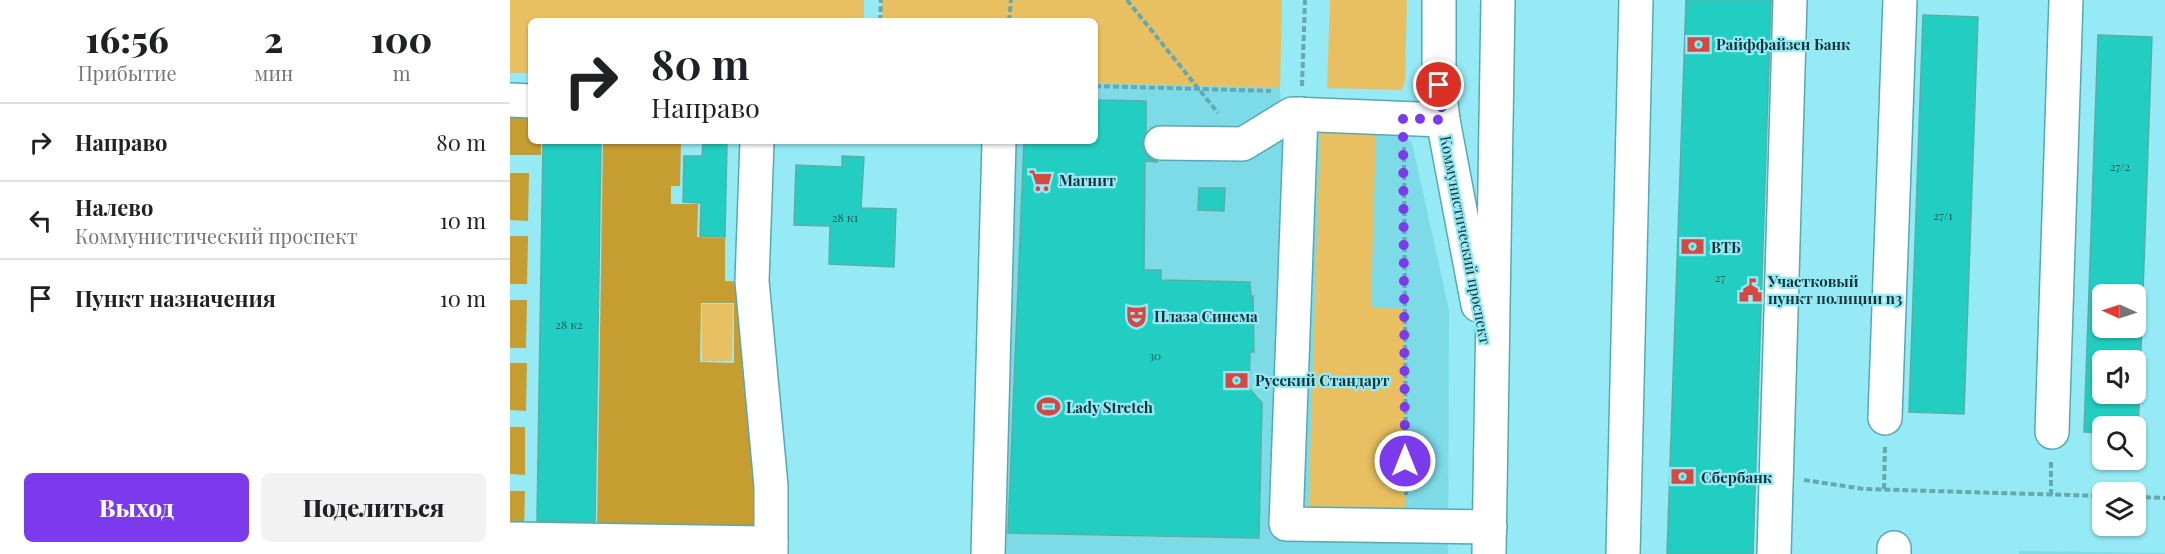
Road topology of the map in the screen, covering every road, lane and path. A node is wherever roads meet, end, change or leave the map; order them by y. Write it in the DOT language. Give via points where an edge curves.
graph roads {
  1 [pos="881,0"];
  2 [pos="1011,0"];
  3 [pos="1127,0"];
  4 [pos="1305,0"];
  5 [pos="1439,0"];
  6 [pos="1498,0"];
  7 [pos="1636,0"];
  8 [pos="1790,0"];
  9 [pos="1900,0"];
  10 [pos="2066,0"];
  11 [pos="880,18"];
  12 [pos="1009,18"];
  13 [pos="1098,86"];
  14 [pos="1196,88"];
  15 [pos="1279,91"];
  16 [pos="510,100"];
  17 [pos="528,101"];
  18 [pos="1301,114"];
  19 [pos="1403,118"];
  20 [pos="1443,120"];
  21 [pos="1161,143"];
  22 [pos="757,144"];
  23 [pos="999,144"];
  24 [pos="1243,144"];
  25 [pos="1491,372"];
  26 [pos="1886,418"];
  27 [pos="2052,432"];
  28 [pos="1778,476"];
  29 [pos="1884,490"];
  30 [pos="2092,496"];
  31 [pos="2146,497"];
  32 [pos="2165,498"];
  33 [pos="1406,526"];
  34 [pos="510,539"];
  35 [pos="1490,540"];
  36 [pos="771,549"];
  37 [pos="988,554"];
  38 [pos="1623,554"];
  39 [pos="1774,554"];
  1 -- 11 [label="path"];
  2 -- 12 [label="path"];
  3 -- 14 [label="path"];
  4 -- 18 [label="path"];
  5 -- 20 [label="main road, Коммунистический проспект"];
  6 -- 25 [label="main road, Коммунистический проспект"];
  7 -- 38 [label="main road"];
  8 -- 28 [label="main road"];
  9 -- 26 [label="main road"];
  10 -- 27 [label="main road"];
  13 -- 14 [label="path"];
  14 -- 15 [label="path"];
  14 -- 24 [label="path"];
  16 -- 17 [label="main road"];
  18 -- 19 [label="main road"];
  18 -- 24 [label="main road" via="1292,114"];
  18 -- 33 [label="main road" via="1286,524"];
  19 -- 20 [label="main road"];
  19 -- 33 [label="path"];
  20 -- 25 [label="main road, Коммунистический проспект"];
  21 -- 24 [label="main road"];
  22 -- 36 [label="main road" via="752,281 771,486"];
  23 -- 37 [label="main road"];
  25 -- 35 [label="main road, Коммунистический проспект"];
  26 -- 29 [label="path"];
  28 -- 29 [label="path"];
  28 -- 39 [label="main road"];
  29 -- 30 [label="path"];
  31 -- 32 [label="path"];
  33 -- 35 [label="main road"];
  34 -- 36 [label="main road"];
}
